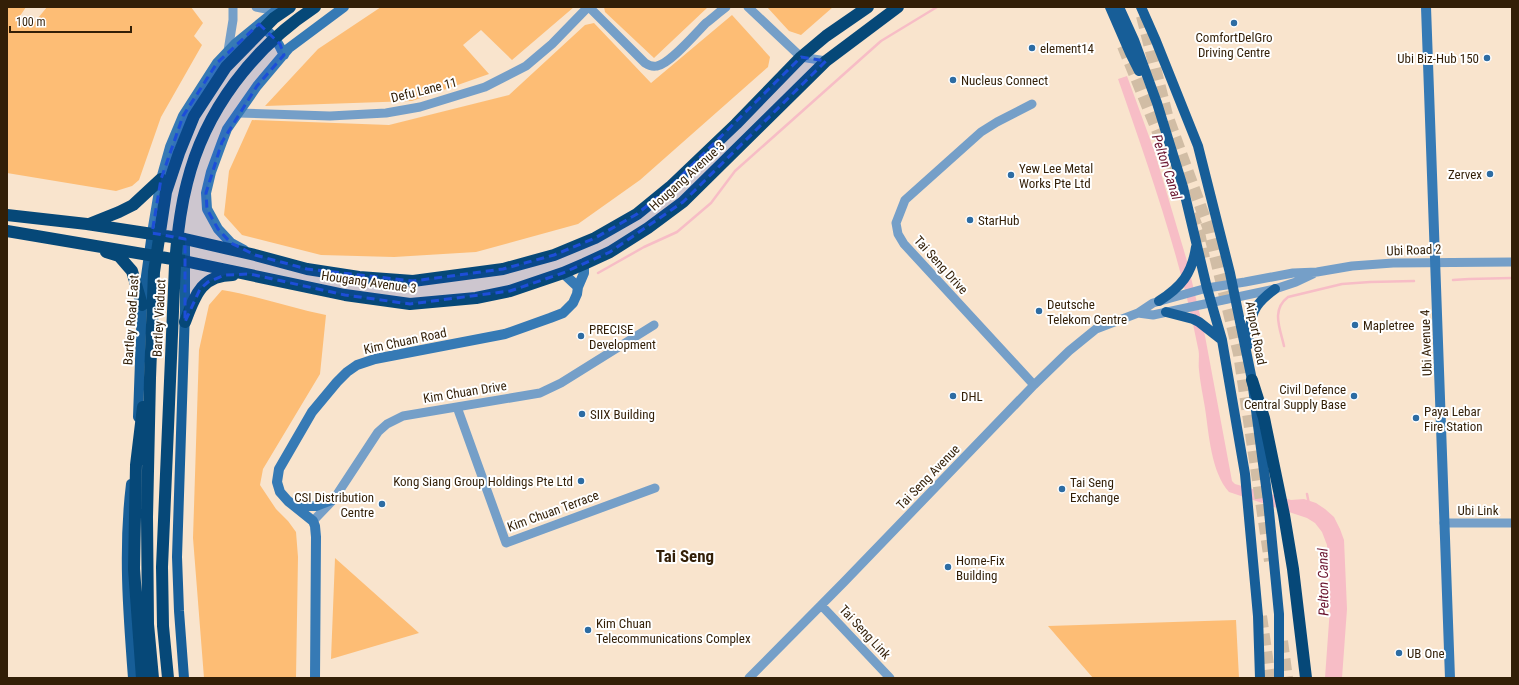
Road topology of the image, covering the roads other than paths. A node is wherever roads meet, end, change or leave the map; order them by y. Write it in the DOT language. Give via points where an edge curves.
graph roads {
  1 [pos="233,7"];
  2 [pos="256,7"];
  3 [pos="290,7"];
  4 [pos="315,7"];
  5 [pos="344,7"];
  6 [pos="589,7"];
  7 [pos="726,7"];
  8 [pos="748,7"];
  9 [pos="868,7"];
  10 [pos="898,7"];
  11 [pos="1110,7"];
  12 [pos="1119,7"];
  13 [pos="1141,7"];
  14 [pos="1426,7"];
  15 [pos="279,8"];
  16 [pos="259,24"];
  17 [pos="228,51"];
  18 [pos="284,55"];
  19 [pos="801,57"];
  20 [pos="826,61"];
  21 [pos="783,77"];
  22 [pos="802,83"];
  23 [pos="1157,103"];
  24 [pos="1032,104"];
  25 [pos="238,113"];
  26 [pos="161,179"];
  27 [pos="7,215"];
  28 [pos="87,224"];
  29 [pos="7,231"];
  30 [pos="152,233"];
  31 [pos="184,239"];
  32 [pos="1196,242"];
  33 [pos="81,243"];
  34 [pos="149,255"];
  35 [pos="255,255"];
  36 [pos="184,261"];
  37 [pos="1436,262"];
  38 [pos="1512,262"];
  39 [pos="584,264"];
  40 [pos="1317,272"];
  41 [pos="250,274"];
  42 [pos="563,274"];
  43 [pos="1233,284"];
  44 [pos="578,287"];
  45 [pos="1207,288"];
  46 [pos="1275,289"];
  47 [pos="1235,296"];
  48 [pos="1159,301"];
  49 [pos="1211,302"];
  50 [pos="142,305"];
  51 [pos="1166,312"];
  52 [pos="1138,313"];
  53 [pos="185,322"];
  54 [pos="654,325"];
  55 [pos="1222,340"];
  56 [pos="1247,357"];
  57 [pos="150,378"];
  58 [pos="1252,380"];
  59 [pos="1034,385"];
  60 [pos="457,406"];
  61 [pos="655,488"];
  62 [pos="334,500"];
  63 [pos="295,506"];
  64 [pos="313,521"];
  65 [pos="1444,523"];
  66 [pos="1512,523"];
  67 [pos="821,605"];
  68 [pos="133,678"];
  69 [pos="142,678"];
  70 [pos="153,678"];
  71 [pos="168,678"];
  72 [pos="184,678"];
  73 [pos="315,678"];
  74 [pos="749,678"];
  75 [pos="890,678"];
  76 [pos="1260,678"];
  77 [pos="1279,678"];
  78 [pos="1306,678"];
  79 [pos="1450,678"];
  1 -- 17 [label="street" via="234,16"];
  2 -- 15 [label="street"];
  3 -- 57 [label="highway, Bartley Viaduct" via="274,18 226,67 194,116 179,153 166,192 154,272"];
  4 -- 71 [label="highway, Bartley Viaduct" via="264,48 235,82 205,133 192,165 184,196 175,265 162,553 163,626"];
  5 -- 18 [label="main road" via="289,48"];
  6 -- 7 [label="street" via="645,63 657,67 680,50"];
  6 -- 25 [label="street, Defu Lane 11" via="526,66 485,87 420,107 386,113 330,116"];
  8 -- 19 [label="street"];
  9 -- 19 [label="highway, Hougang Avenue 3"];
  10 -- 20 [label="highway, Hougang Avenue 3"];
  11 -- 23 [label="main road" via="1130,53"];
  12 -- 23 [label="main road"];
  13 -- 43 [label="main road, Airport Road" via="1198,146"];
  14 -- 37 [label="main road, Ubi Avenue 4"];
  15 -- 16 [label="main road, Bartley Road East"];
  16 -- 17 [label="main road, Bartley Road East"];
  16 -- 18 [label="main road" via="280,44"];
  17 -- 26 [label="main road, Bartley Road East" via="217,63 183,116 170,147"];
  18 -- 25 [label="main road"];
  19 -- 20 [label="street"];
  19 -- 21 [label="highway, Hougang Avenue 3"];
  20 -- 22 [label="highway, Hougang Avenue 3"];
  21 -- 22 [label="highway" via="794,77"];
  21 -- 35 [label="highway, Hougang Avenue 3" via="670,187 637,214 595,238 554,255 503,269 412,281 359,277 307,269"];
  22 -- 39 [label="highway, Hougang Avenue 3" via="683,202 610,252"];
  23 -- 32 [label="main road" via="1183,187"];
  24 -- 59 [label="street, Tai Seng Drive" via="996,122 970,141 905,200 896,224 904,244"];
  25 -- 35 [label="main road" via="227,129 211,172 206,194 207,209 218,229 231,243"];
  26 -- 28 [label="highway" via="133,204"];
  26 -- 30 [label="main road, Bartley Road East"];
  27 -- 28 [label="highway, Hougang Avenue 3"];
  28 -- 30 [label="highway, Hougang Avenue 3"];
  29 -- 33 [label="highway, Hougang Avenue 3"];
  30 -- 31 [label="highway, Hougang Avenue 3"];
  30 -- 34 [label="main road, Bartley Road East"];
  31 -- 35 [label="highway, Hougang Avenue 3"];
  31 -- 36 [label="main road"];
  32 -- 45 [label="main road"];
  32 -- 48 [label="main road" via="1188,275 1175,291"];
  33 -- 34 [label="highway, Hougang Avenue 3"];
  33 -- 50 [label="highway" via="119,256 132,271"];
  34 -- 36 [label="highway, Hougang Avenue 3"];
  34 -- 50 [label="main road, Bartley Road East"];
  36 -- 41 [label="highway, Hougang Avenue 3"];
  36 -- 53 [label="main road"];
  37 -- 38 [label="street, Ubi Road 2"];
  37 -- 40 [label="street, Ubi Road 2" via="1352,266"];
  37 -- 65 [label="main road, Ubi Avenue 4"];
  39 -- 42 [label="highway, Hougang Avenue 3"];
  39 -- 44 [label="main road, Kim Chuan Road" via="584,273"];
  40 -- 43 [label="street, Ubi Road 2" via="1293,273"];
  40 -- 46 [label="street, Ubi Road 2"];
  41 -- 42 [label="highway, Hougang Avenue 3" via="345,295 410,304 476,298 510,291"];
  41 -- 53 [label="highway" via="225,275 208,282 195,297"];
  42 -- 44 [label="main road"];
  43 -- 45 [label="street, Ubi Road 2"];
  43 -- 47 [label="main road, Airport Road"];
  44 -- 63 [label="main road, Kim Chuan Road" via="576,298 567,309 544,321 505,334 375,359 357,365 347,372 312,412 279,469 277,482 280,492"];
  45 -- 48 [label="street, Tai Seng Avenue"];
  45 -- 49 [label="main road"];
  46 -- 47 [label="street, Ubi Road 2"];
  46 -- 56 [label="main road" via="1254,309 1250,319"];
  47 -- 49 [label="street, Ubi Road 2"];
  47 -- 56 [label="main road, Airport Road"];
  48 -- 52 [label="street, Tai Seng Avenue"];
  49 -- 51 [label="street, Tai Seng Avenue"];
  49 -- 55 [label="main road"];
  50 -- 68 [label="main road, Bartley Road East" via="138,414 127,540 128,613"];
  51 -- 52 [label="street, Tai Seng Avenue" via="1153,315"];
  51 -- 55 [label="main road" via="1200,322"];
  52 -- 59 [label="street, Tai Seng Avenue" via="1096,329 1068,351"];
  53 -- 72 [label="main road" via="177,557 178,611"];
  54 -- 60 [label="street, Kim Chuan Drive" via="561,383 540,393"];
  55 -- 76 [label="main road" via="1245,474 1258,616"];
  56 -- 58 [label="main road, Airport Road"];
  57 -- 69 [label="highway" via="142,408 136,465 134,569"];
  57 -- 70 [label="highway, Bartley Viaduct" via="148,624"];
  58 -- 77 [label="main road, Airport Road" via="1268,501 1279,614"];
  58 -- 78 [label="highway" via="1264,418 1294,569"];
  59 -- 67 [label="street, Tai Seng Avenue"];
  60 -- 61 [label="street, Kim Chuan Terrace" via="506,543"];
  60 -- 62 [label="street, Kim Chuan Drive" via="402,416 387,424 378,432"];
  62 -- 63 [label="main road" via="316,506"];
  62 -- 64 [label="street, Kim Chuan Drive"];
  63 -- 64 [label="main road, Kim Chuan Road"];
  64 -- 73 [label="main road" via="316,537"];
  65 -- 66 [label="street, Ubi Link"];
  65 -- 79 [label="main road, Ubi Avenue 4"];
  67 -- 74 [label="street, Tai Seng Avenue"];
  67 -- 75 [label="street, Tai Seng Link"];
}
